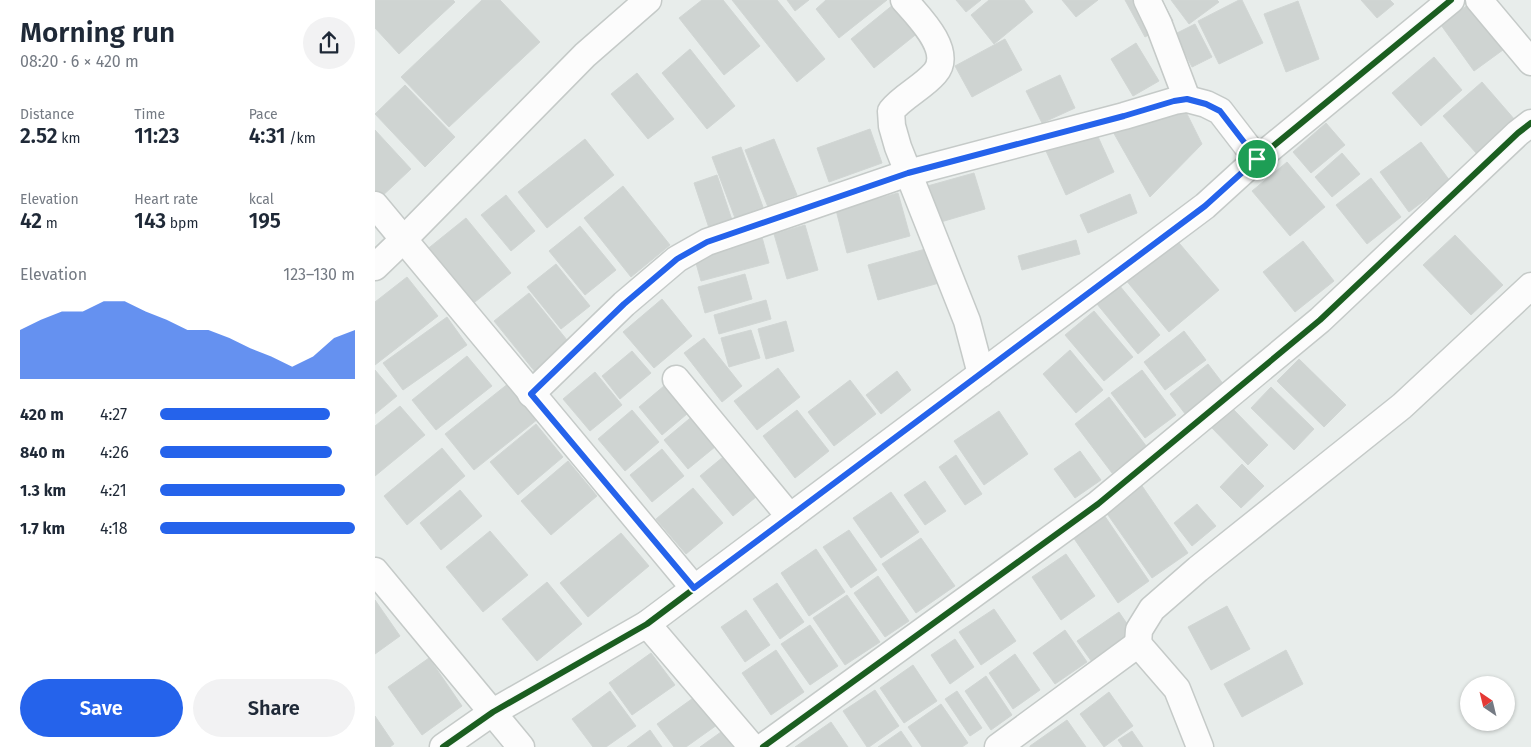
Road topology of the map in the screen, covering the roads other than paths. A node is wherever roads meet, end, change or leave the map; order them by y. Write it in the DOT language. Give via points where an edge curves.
graph roads {
  1 [pos="648,0"];
  2 [pos="904,0"];
  3 [pos="1147,0"];
  4 [pos="1451,0"];
  5 [pos="1479,0"];
  6 [pos="1531,62"];
  7 [pos="1187,99"];
  8 [pos="1531,123"];
  9 [pos="1257,159"];
  10 [pos="908,173"];
  11 [pos="375,205"];
  12 [pos="405,239"];
  13 [pos="375,267"];
  14 [pos="1531,286"];
  15 [pos="981,374"];
  16 [pos="676,379"];
  17 [pos="531,394"];
  18 [pos="790,517"];
  19 [pos="375,571"];
  20 [pos="694,588"];
  21 [pos="647,624"];
  22 [pos="1139,644"];
  23 [pos="493,712"];
  24 [pos="443,747"];
  25 [pos="521,747"];
  26 [pos="752,747"];
  27 [pos="763,747"];
  28 [pos="998,747"];
  29 [pos="1200,747"];
  1 -- 12 [label="street" via="585,54"];
  2 -- 10 [label="street" via="925,23 941,58 936,72 891,111 892,126"];
  3 -- 7 [label="street"];
  4 -- 9 [label="street"];
  5 -- 6 [label="street"];
  7 -- 9 [label="street" via="1220,111"];
  7 -- 10 [label="street"];
  8 -- 27 [label="street" via="1320,320 1098,504"];
  9 -- 15 [label="street" via="1205,206"];
  10 -- 15 [label="street" via="967,321"];
  10 -- 17 [label="street" via="707,242 677,259 624,304"];
  11 -- 12 [label="street"];
  12 -- 13 [label="street"];
  12 -- 17 [label="street"];
  14 -- 22 [label="street" via="1402,406 1152,609 1139,630"];
  15 -- 18 [label="street"];
  16 -- 18 [label="street"];
  17 -- 20 [label="street"];
  18 -- 20 [label="street"];
  19 -- 23 [label="street"];
  20 -- 21 [label="street"];
  21 -- 23 [label="street"];
  21 -- 26 [label="street"];
  22 -- 28 [label="street"];
  22 -- 29 [label="street" via="1177,689"];
  23 -- 24 [label="street"];
  23 -- 25 [label="street"];
}
